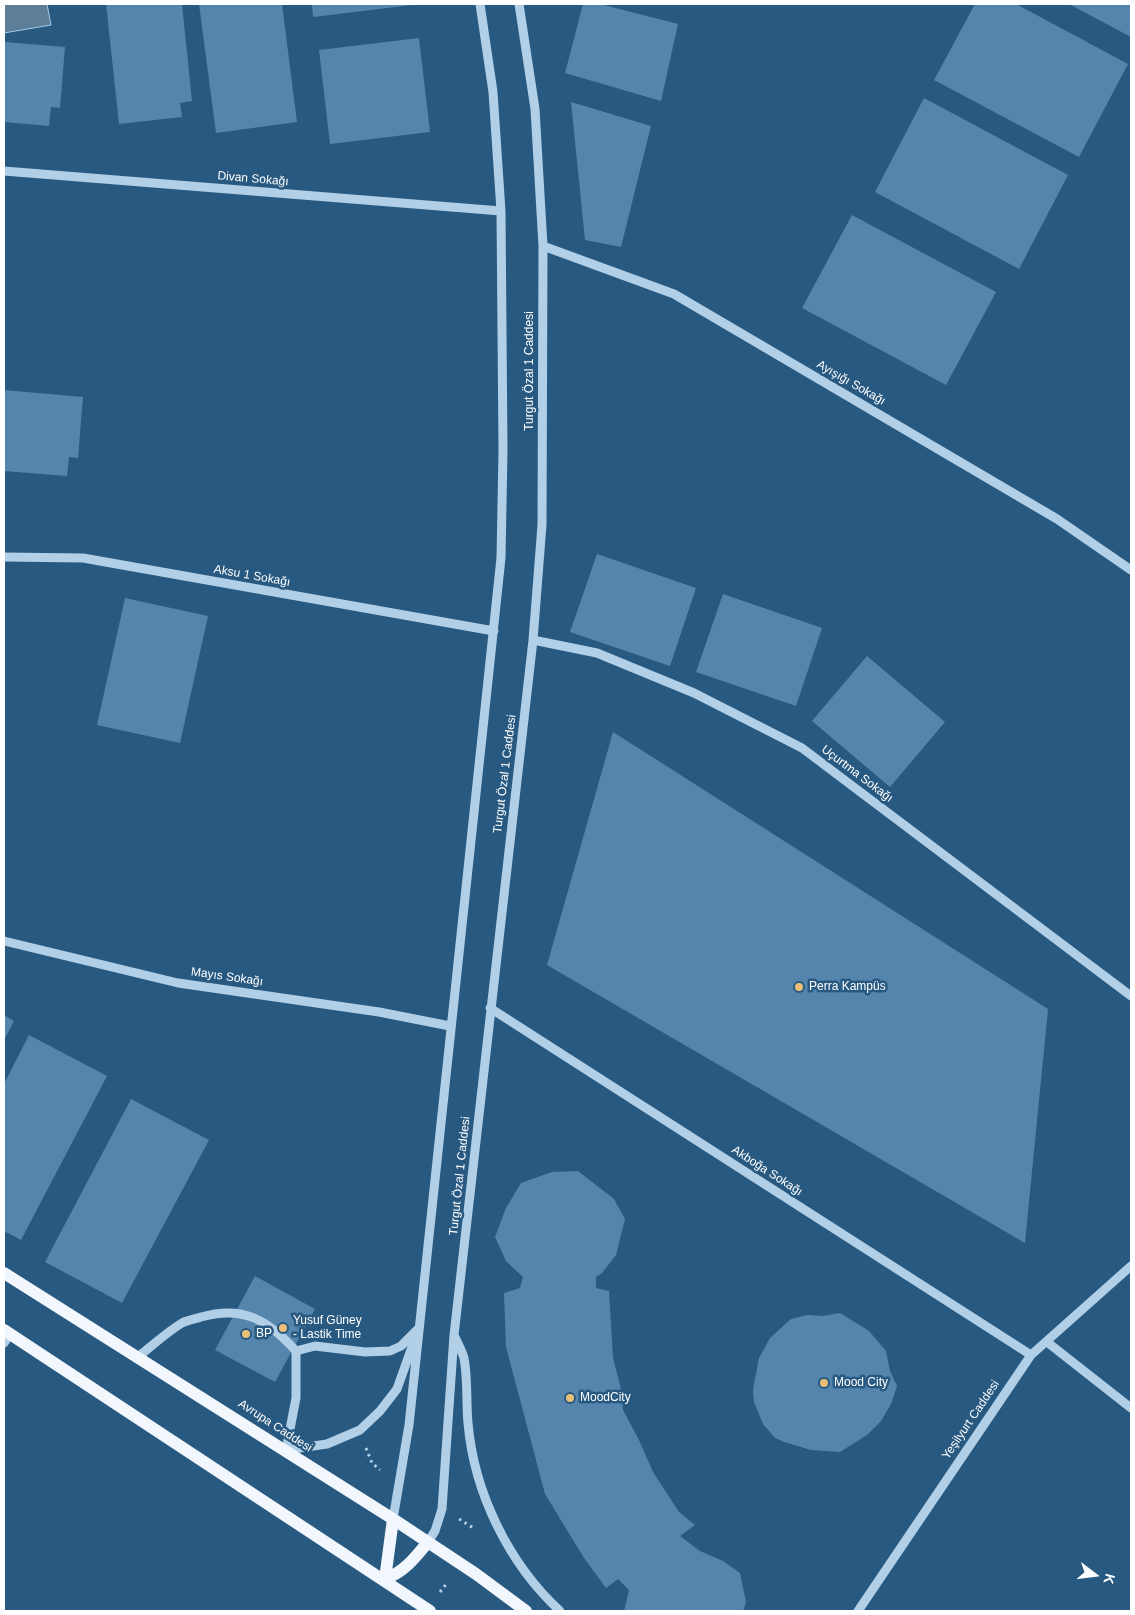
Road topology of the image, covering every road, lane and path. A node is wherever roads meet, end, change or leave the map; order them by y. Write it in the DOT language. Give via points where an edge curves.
graph roads {
  1 [pos="480,4"];
  2 [pos="519,4"];
  3 [pos="4,171"];
  4 [pos="501,211"];
  5 [pos="542,246"];
  6 [pos="4,557"];
  7 [pos="1131,570"];
  8 [pos="494,631"];
  9 [pos="532,640"];
  10 [pos="4,941"];
  11 [pos="1131,996"];
  12 [pos="490,1008"];
  13 [pos="450,1026"];
  14 [pos="1131,1266"];
  15 [pos="4,1273"];
  16 [pos="418,1330"];
  17 [pos="454,1335"];
  18 [pos="6,1336"];
  19 [pos="1047,1342"];
  20 [pos="296,1351"];
  21 [pos="1031,1355"];
  22 [pos="139,1356"];
  23 [pos="1131,1408"];
  24 [pos="286,1450"];
  25 [pos="394,1519"];
  26 [pos="428,1542"];
  27 [pos="385,1579"];
  28 [pos="430,1611"];
  29 [pos="526,1611"];
  30 [pos="560,1611"];
  31 [pos="858,1611"];
  1 -- 4 [label="street, Turgut Özal 1 Caddesi" via="493,92"];
  2 -- 5 [label="street, Turgut Özal 1 Caddesi" via="535,109"];
  3 -- 4 [label="street, Divan Sokağı"];
  4 -- 8 [label="street, Turgut Özal 1 Caddesi" via="503,451 501,558"];
  5 -- 7 [label="street, Ayışığı Sokağı" via="674,294 1057,518"];
  5 -- 9 [label="street, Turgut Özal 1 Caddesi" via="542,525"];
  6 -- 8 [label="street, Aksu 1 Sokağı" via="83,558"];
  8 -- 13 [label="street, Turgut Özal 1 Caddesi"];
  9 -- 11 [label="street, Uçurtma Sokağı" via="597,653 694,693 802,748"];
  9 -- 12 [label="street, Turgut Özal 1 Caddesi"];
  10 -- 13 [label="street, Mayıs Sokağı" via="178,983 379,1012"];
  12 -- 17 [label="street, Turgut Özal 1 Caddesi"];
  12 -- 21 [label="street, Akboğa Sokağı"];
  13 -- 16 [label="street, Turgut Özal 1 Caddesi"];
  14 -- 19 [label="street, Yeşilyurt Caddesi"];
  15 -- 22 [label="main road, Avrupa Caddesi"];
  16 -- 20 [label="street" via="402,1346 390,1351 365,1352 315,1346"];
  16 -- 24 [label="street" via="397,1389 360,1430 327,1444"];
  16 -- 25 [label="street, Turgut Özal 1 Caddesi" via="403,1472"];
  17 -- 26 [label="street, Turgut Özal 1 Caddesi" via="442,1508"];
  17 -- 30 [label="street" via="464,1358 468,1425 479,1480 498,1529 520,1566"];
  18 -- 27 [label="main road"];
  19 -- 21 [label="street, Yeşilyurt Caddesi"];
  19 -- 23 [label="street"];
  20 -- 22 [label="street" via="273,1329 236,1312 183,1323"];
  20 -- 24 [label="street" via="296,1398"];
  21 -- 31 [label="street, Yeşilyurt Caddesi"];
  22 -- 24 [label="main road, Avrupa Caddesi"];
  24 -- 25 [label="main road, Avrupa Caddesi"];
  25 -- 26 [label="main road, Avrupa Caddesi"];
  25 -- 27 [label="main road"];
  26 -- 27 [label="main road" via="397,1574"];
  26 -- 29 [label="main road, Avrupa Caddesi"];
  27 -- 28 [label="main road"];
}
